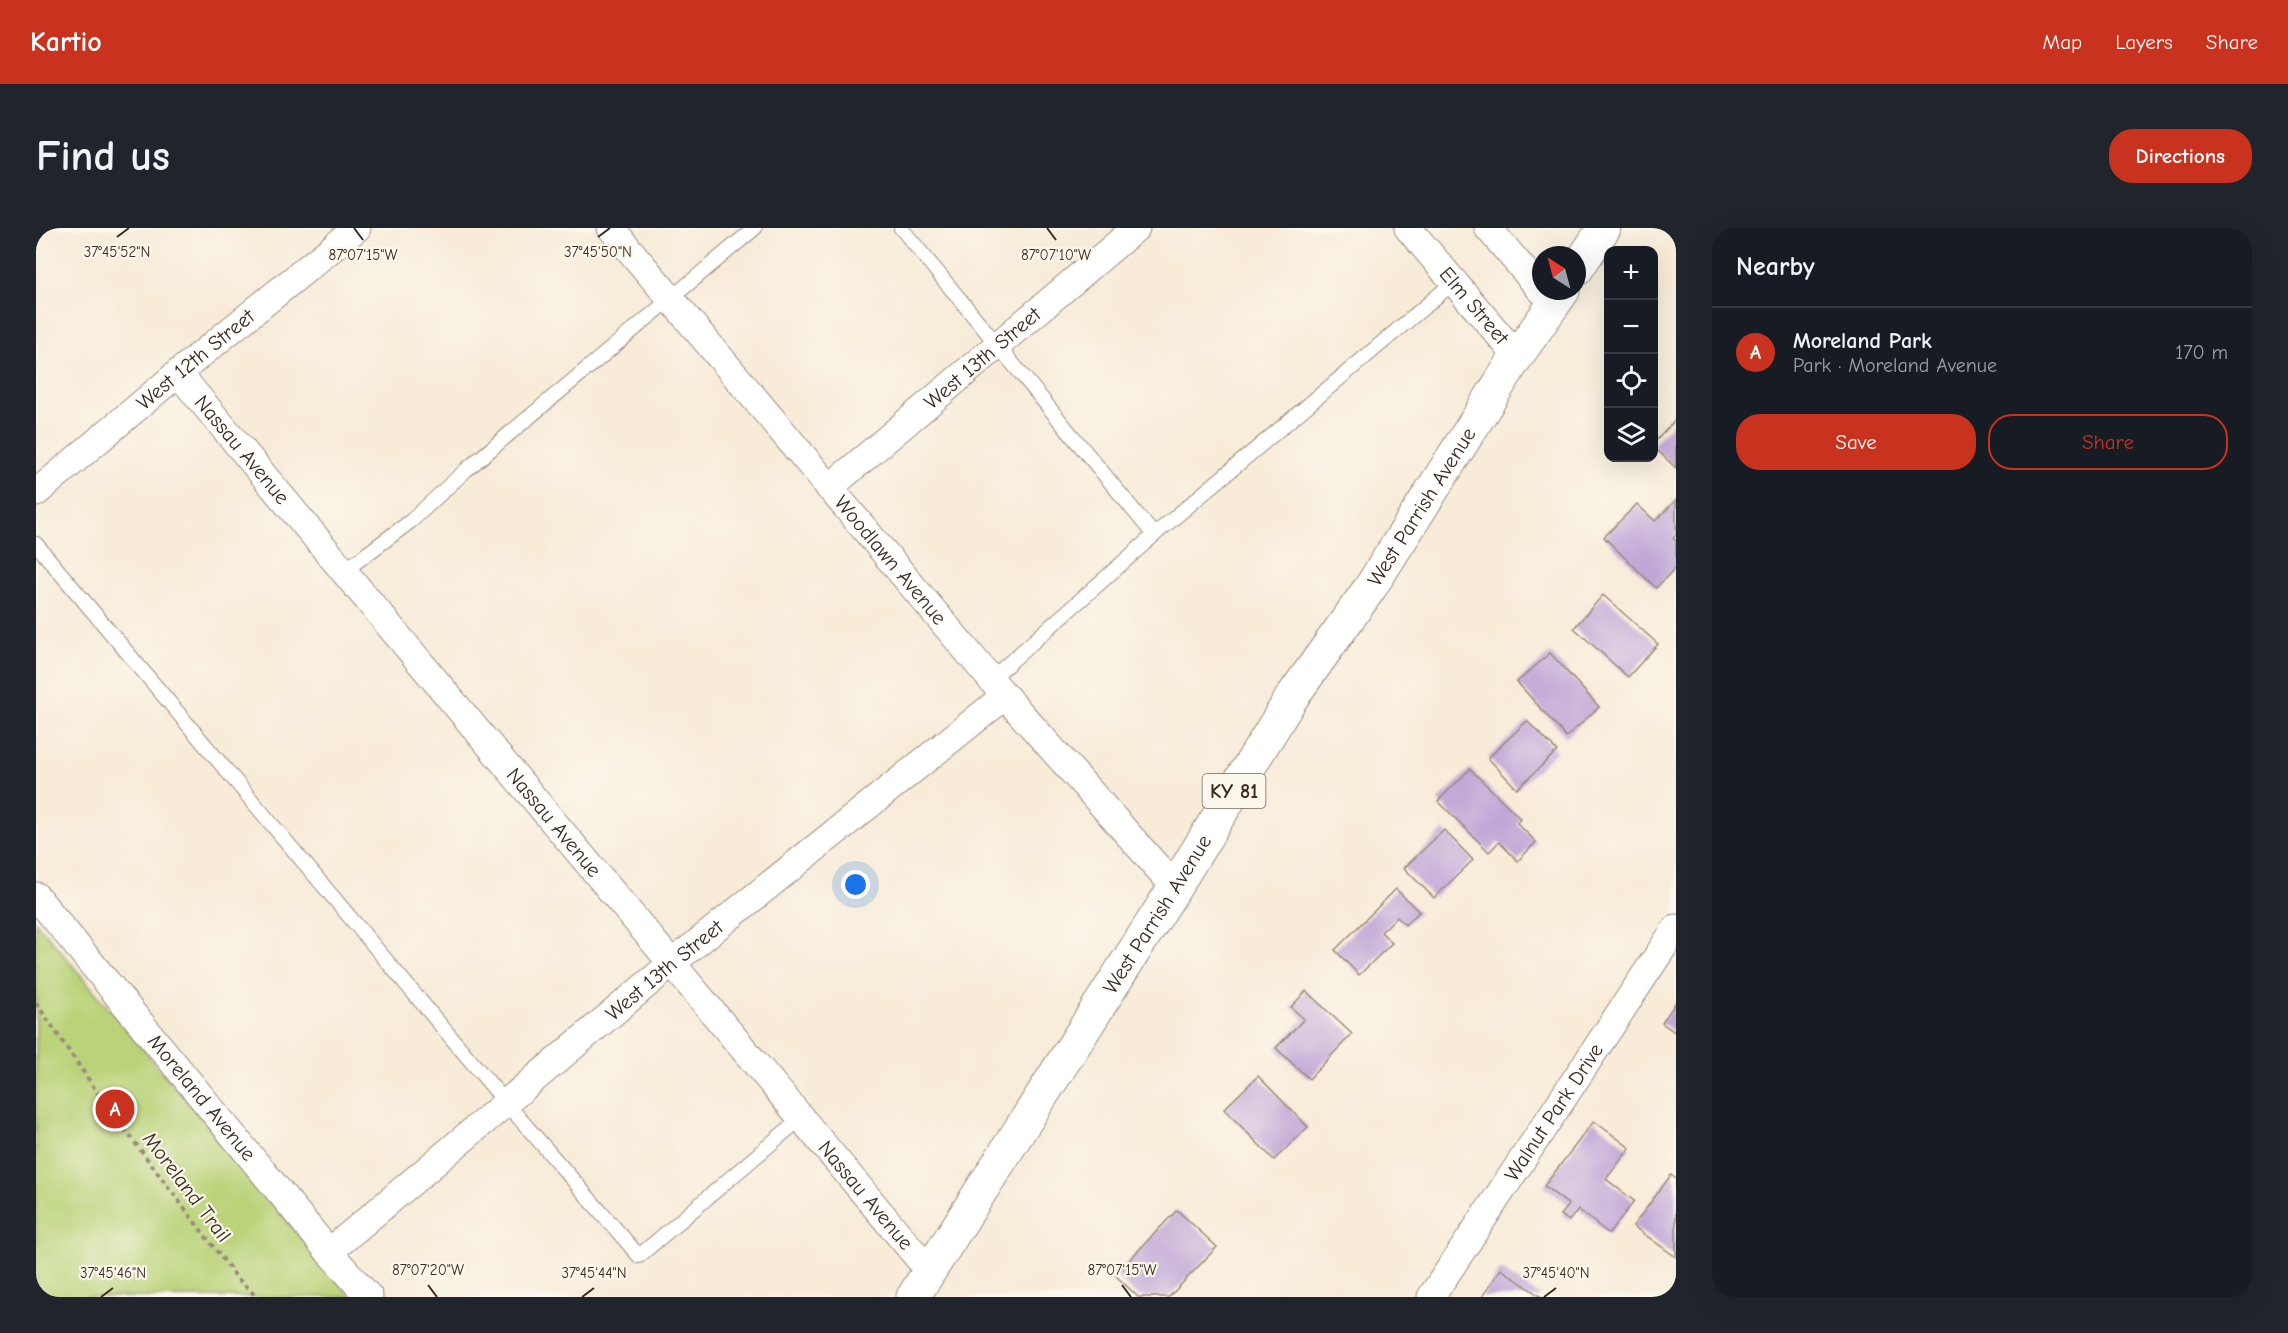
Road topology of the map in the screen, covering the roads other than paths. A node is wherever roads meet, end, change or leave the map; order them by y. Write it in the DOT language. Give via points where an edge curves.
graph roads {
  1 [pos="357,228"];
  2 [pos="610,228"];
  3 [pos="755,228"];
  4 [pos="901,228"];
  5 [pos="1136,228"];
  6 [pos="1408,228"];
  7 [pos="1488,228"];
  8 [pos="1604,228"];
  9 [pos="1586,256"];
  10 [pos="1532,275"];
  11 [pos="1454,282"];
  12 [pos="671,300"];
  13 [pos="1547,300"];
  14 [pos="999,345"];
  15 [pos="1518,356"];
  16 [pos="178,373"];
  17 [pos="829,488"];
  18 [pos="36,493"];
  19 [pos="1154,535"];
  20 [pos="36,544"];
  21 [pos="344,571"];
  22 [pos="998,688"];
  23 [pos="1175,887"];
  24 [pos="36,896"];
  25 [pos="1676,928"];
  26 [pos="672,963"];
  27 [pos="507,1104"];
  28 [pos="801,1118"];
  29 [pos="329,1252"];
  30 [pos="922,1285"];
  31 [pos="369,1297"];
  32 [pos="1431,1297"];
  1 -- 16 [label="street, West 12th Street"];
  2 -- 12 [label="street, Woodlawn Avenue"];
  3 -- 12 [label="lane"];
  4 -- 14 [label="lane"];
  5 -- 14 [label="street, West 13th Street"];
  6 -- 11 [label="street, Elm Street"];
  7 -- 10 [label="street"];
  8 -- 9 [label="main road"];
  11 -- 15 [label="street, Elm Street"];
  11 -- 19 [label="lane"];
  12 -- 17 [label="street, Woodlawn Avenue"];
  12 -- 21 [label="lane" via="466,470 411,521"];
  13 -- 15 [label="main road, West Parrish Avenue / KY 81"];
  14 -- 17 [label="street, West 13th Street"];
  14 -- 19 [label="lane"];
  15 -- 23 [label="main road, West Parrish Avenue / KY 81" via="1370,588 1292,697"];
  16 -- 18 [label="street, West 12th Street"];
  16 -- 21 [label="street, Nassau Avenue"];
  17 -- 22 [label="street, Woodlawn Avenue"];
  19 -- 22 [label="lane"];
  20 -- 27 [label="lane"];
  21 -- 26 [label="street, Nassau Avenue"];
  22 -- 23 [label="street, Woodlawn Avenue"];
  22 -- 26 [label="street, West 13th Street"];
  23 -- 30 [label="main road, West Parrish Avenue / KY 81"];
  24 -- 29 [label="street, Moreland Avenue"];
  25 -- 32 [label="street, Walnut Park Drive"];
  26 -- 27 [label="street, West 13th Street"];
  26 -- 28 [label="street, Nassau Avenue"];
  27 -- 28 [label="lane" via="639,1256"];
  27 -- 29 [label="street, West 13th Street"];
  28 -- 30 [label="street, Nassau Avenue"];
  29 -- 31 [label="street, Moreland Avenue"];
}
